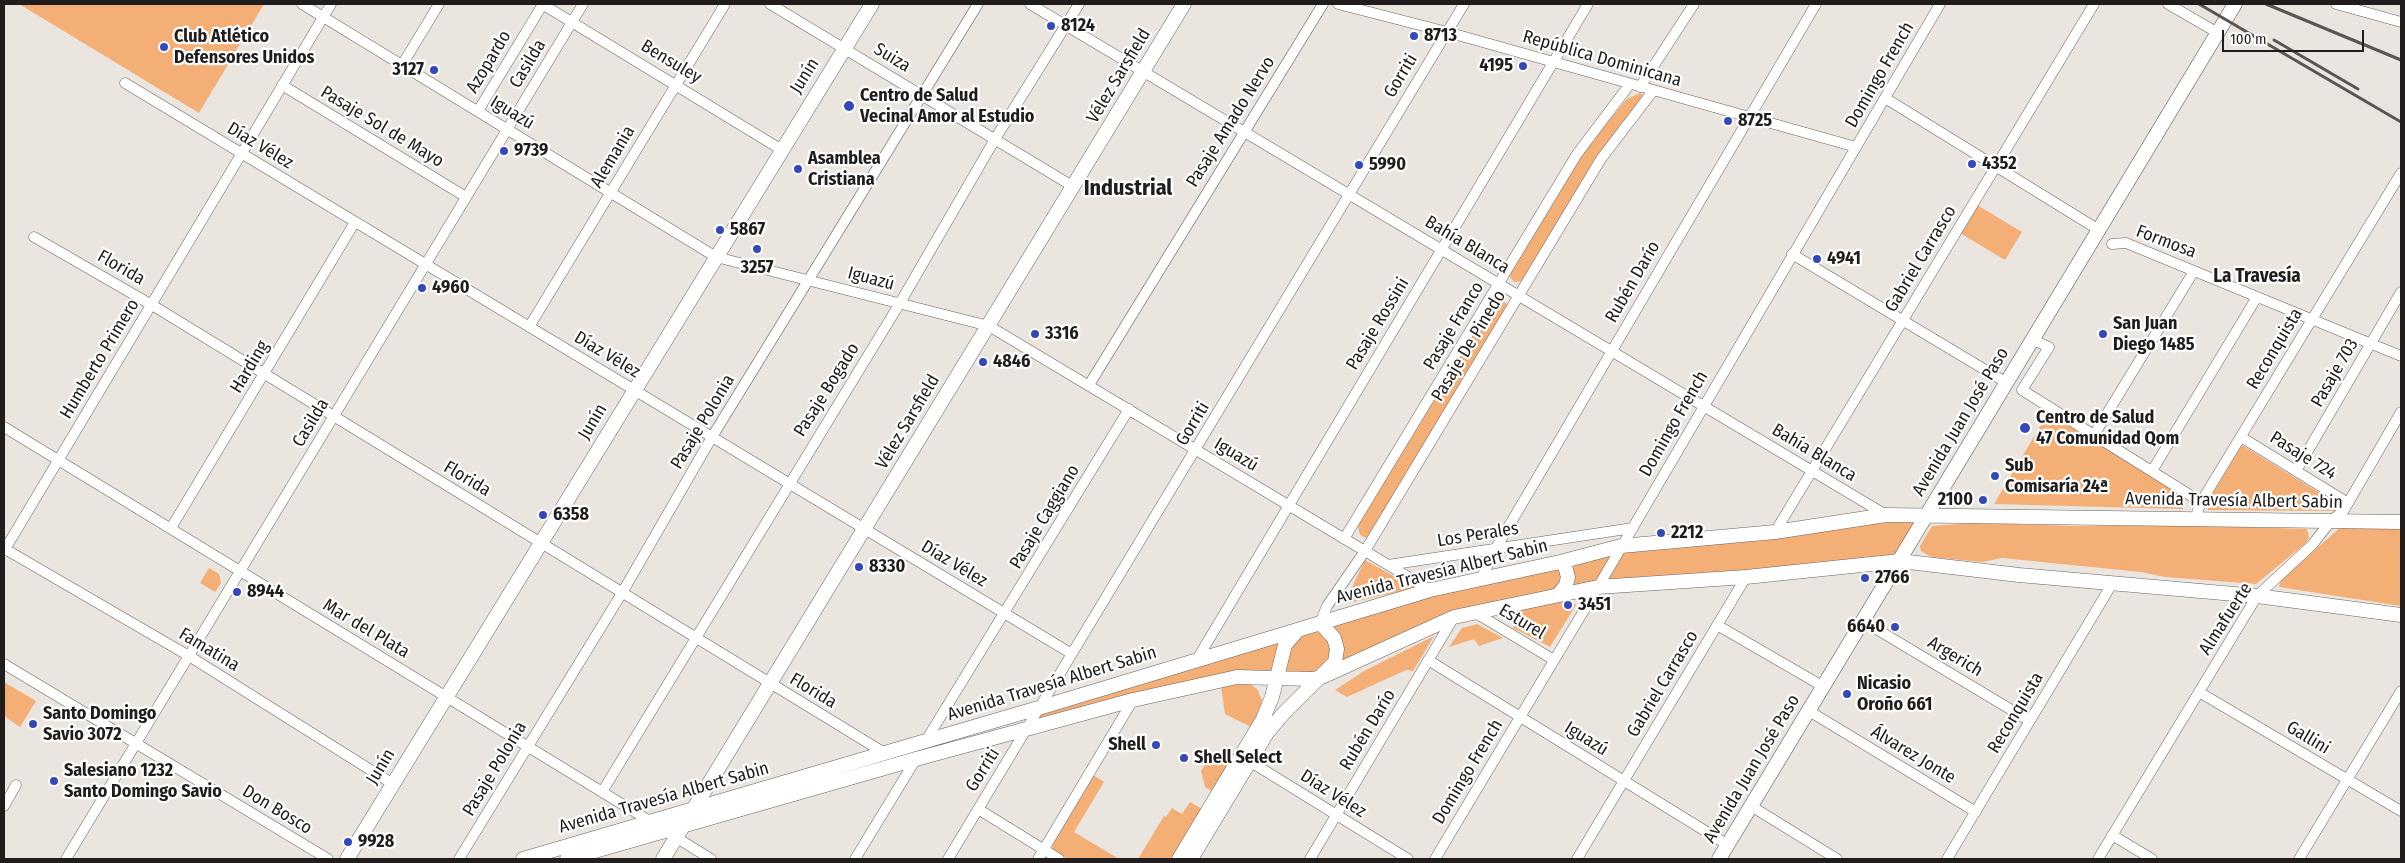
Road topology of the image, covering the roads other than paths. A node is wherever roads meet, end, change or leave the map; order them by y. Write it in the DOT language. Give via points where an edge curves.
graph roads {
  1 [pos="302,4"];
  2 [pos="331,4"];
  3 [pos="439,4"];
  4 [pos="543,4"];
  5 [pos="583,4"];
  6 [pos="725,4"];
  7 [pos="770,4"];
  8 [pos="872,4"];
  9 [pos="978,4"];
  10 [pos="1030,4"];
  11 [pos="1078,4"];
  12 [pos="1184,4"];
  13 [pos="1323,4"];
  14 [pos="1338,4"];
  15 [pos="1464,4"];
  16 [pos="1588,4"];
  17 [pos="1694,4"];
  18 [pos="1816,4"];
  19 [pos="1940,4"];
  20 [pos="2094,4"];
  21 [pos="2168,4"];
  22 [pos="2235,4"];
  23 [pos="2336,4"];
  24 [pos="324,17"];
  25 [pos="572,21"];
  26 [pos="2401,22"];
  27 [pos="1066,25"];
  28 [pos="1447,32"];
  29 [pos="2218,33"];
  30 [pos="844,48"];
  31 [pos="1553,62"];
  32 [pos="402,65"];
  33 [pos="1144,70"];
  34 [pos="125,83"];
  35 [pos="676,84"];
  36 [pos="282,85"];
  37 [pos="1635,86"];
  38 [pos="1653,91"];
  39 [pos="921,95"];
  40 [pos="1885,98"];
  41 [pos="478,111"];
  42 [pos="1750,117"];
  43 [pos="507,129"];
  44 [pos="1244,130"];
  45 [pos="995,139"];
  46 [pos="1856,147"];
  47 [pos="782,150"];
  48 [pos="242,154"];
  49 [pos="1996,167"];
  50 [pos="2401,173"];
  51 [pos="1074,187"];
  52 [pos="610,192"];
  53 [pos="1349,193"];
  54 [pos="466,197"];
  55 [pos="355,222"];
  56 [pos="2099,230"];
  57 [pos="34,236"];
  58 [pos="2112,244"];
  59 [pos="1442,249"];
  60 [pos="1792,254"];
  61 [pos="716,257"];
  62 [pos="426,264"];
  63 [pos="2194,271"];
  64 [pos="808,279"];
  65 [pos="1499,283"];
  66 [pos="2401,292"];
  67 [pos="1519,295"];
  68 [pos="2257,297"];
  69 [pos="900,303"];
  70 [pos="152,305"];
  71 [pos="2312,319"];
  72 [pos="1903,320"];
  73 [pos="989,326"];
  74 [pos="529,327"];
  75 [pos="2033,340"];
  76 [pos="2371,344"];
  77 [pos="1612,351"];
  78 [pos="2401,356"];
  79 [pos="265,374"];
  80 [pos="2007,383"];
  81 [pos="1089,385"];
  82 [pos="634,390"];
  83 [pos="1704,406"];
  84 [pos="1129,409"];
  85 [pos="2401,412"];
  86 [pos="334,417"];
  87 [pos="4,427"];
  88 [pos="2094,435"];
  89 [pos="712,437"];
  90 [pos="2240,437"];
  91 [pos="1196,450"];
  92 [pos="59,459"];
  93 [pos="1811,471"];
  94 [pos="2152,471"];
  95 [pos="2296,471"];
  96 [pos="789,483"];
  97 [pos="2201,502"];
  98 [pos="2348,503"];
  99 [pos="1289,505"];
  100 [pos="1928,514"];
  101 [pos="1886,515"];
  102 [pos="2195,519"];
  103 [pos="2331,521"];
  104 [pos="2401,522"];
  105 [pos="171,528"];
  106 [pos="1633,528"];
  107 [pos="865,529"];
  108 [pos="1775,532"];
  109 [pos="1344,539"];
  110 [pos="541,544"];
  111 [pos="1621,546"];
  112 [pos="1496,548"];
  113 [pos="4,550"];
  114 [pos="1365,551"];
  115 [pos="1900,561"];
  116 [pos="1560,562"];
  117 [pos="1388,565"];
  118 [pos="240,570"];
  119 [pos="1746,577"];
  120 [pos="1481,579"];
  121 [pos="2112,584"];
  122 [pos="1598,587"];
  123 [pos="1430,590"];
  124 [pos="622,593"];
  125 [pos="1558,595"];
  126 [pos="2257,596"];
  127 [pos="1474,612"];
  128 [pos="1005,614"];
  129 [pos="2401,615"];
  130 [pos="1454,617"];
  131 [pos="1863,621"];
  132 [pos="1320,623"];
  133 [pos="1718,625"];
  134 [pos="1302,629"];
  135 [pos="696,638"];
  136 [pos="1283,653"];
  137 [pos="1072,654"];
  138 [pos="189,656"];
  139 [pos="1428,660"];
  140 [pos="1554,660"];
  141 [pos="1196,661"];
  142 [pos="4,664"];
  143 [pos="1276,677"];
  144 [pos="1322,677"];
  145 [pos="1302,679"];
  146 [pos="771,684"];
  147 [pos="1824,686"];
  148 [pos="2401,691"];
  149 [pos="2199,692"];
  150 [pos="446,696"];
  151 [pos="1133,700"];
  152 [pos="1039,708"];
  153 [pos="1808,711"];
  154 [pos="1520,717"];
  155 [pos="2030,721"];
  156 [pos="1028,729"];
  157 [pos="925,742"];
  158 [pos="136,744"];
  159 [pos="527,746"];
  160 [pos="882,752"];
  161 [pos="1245,758"];
  162 [pos="916,759"];
  163 [pos="2348,780"];
  164 [pos="1624,781"];
  165 [pos="393,784"];
  166 [pos="16,785"];
  167 [pos="602,792"];
  168 [pos="4,806"];
  169 [pos="1751,806"];
  170 [pos="694,809"];
  171 [pos="978,809"];
  172 [pos="2401,811"];
  173 [pos="1976,812"];
  174 [pos="1336,815"];
  175 [pos="651,822"];
  176 [pos="684,825"];
  177 [pos="671,834"];
  178 [pos="2112,835"];
  179 [pos="1728,845"];
  180 [pos="1041,855"];
  181 [pos="66,859"];
  182 [pos="328,859"];
  183 [pos="347,859"];
  184 [pos="459,859"];
  185 [pos="523,859"];
  186 [pos="567,859"];
  187 [pos="663,859"];
  188 [pos="711,859"];
  189 [pos="855,859"];
  190 [pos="948,859"];
  191 [pos="1059,859"];
  192 [pos="1178,859"];
  193 [pos="1191,859"];
  194 [pos="1310,859"];
  195 [pos="1408,859"];
  196 [pos="1435,859"];
  197 [pos="1577,859"];
  198 [pos="1719,859"];
  199 [pos="1837,859"];
  200 [pos="1947,859"];
  201 [pos="2098,859"];
  202 [pos="2152,859"];
  203 [pos="2300,859"];
  1 -- 24 [label="street, Iguazú"];
  2 -- 24 [label="street, Humberto Primero"];
  3 -- 32 [label="street"];
  4 -- 25 [label="street, Bensuley"];
  4 -- 41 [label="street, Azopardo"];
  5 -- 25 [label="street, Casilda"];
  6 -- 35 [label="street, Alemania"];
  7 -- 30 [label="street, Suiza"];
  8 -- 30 [label="main road, Junín"];
  9 -- 39 [label="street, Pasaje Polonia"];
  10 -- 27 [label="street, Bahía Blanca"];
  11 -- 27 [label="street, Pasaje Bogado"];
  12 -- 33 [label="main road, Vélez Sarsfield"];
  13 -- 44 [label="street, Pasaje Amado Nervo"];
  14 -- 28 [label="street, República Dominicana"];
  15 -- 28 [label="street, Gorriti"];
  16 -- 31 [label="street, Pasaje Rossini"];
  17 -- 37 [label="street, Pasaje Franco"];
  18 -- 42 [label="street, Rubén Darío"];
  19 -- 40 [label="street, Domingo French"];
  20 -- 49 [label="street, Gabriel Carrasco"];
  21 -- 29 [label="street"];
  22 -- 29 [label="main road, Avenida Juan José Paso"];
  23 -- 26 [label="street"];
  24 -- 32 [label="street, Iguazú"];
  24 -- 36 [label="street, Humberto Primero"];
  25 -- 35 [label="street, Bensuley"];
  25 -- 43 [label="street, Casilda"];
  27 -- 33 [label="street, Bahía Blanca"];
  27 -- 45 [label="street, Pasaje Bogado"];
  28 -- 31 [label="street, República Dominicana"];
  28 -- 53 [label="street, Gorriti"];
  29 -- 56 [label="main road, Avenida Juan José Paso"];
  30 -- 39 [label="street, Suiza"];
  30 -- 47 [label="main road, Junín"];
  31 -- 37 [label="street, República Dominicana"];
  31 -- 59 [label="street, Pasaje Rossini"];
  32 -- 41 [label="street, Iguazú"];
  33 -- 44 [label="street, Bahía Blanca"];
  33 -- 51 [label="main road, Vélez Sarsfield"];
  34 -- 48 [label="street, Díaz Vélez"];
  35 -- 47 [label="street, Bensuley"];
  35 -- 52 [label="street, Alemania"];
  36 -- 48 [label="street, Humberto Primero"];
  36 -- 54 [label="street, Pasaje Sol de Mayo"];
  37 -- 38 [label="street, República Dominicana"];
  37 -- 65 [label="street, Pasaje Franco" via="1577,154"];
  38 -- 42 [label="street, República Dominicana"];
  38 -- 67 [label="street, Pasaje De Pinedo" via="1601,159"];
  39 -- 45 [label="street, Suiza"];
  39 -- 64 [label="street, Pasaje Polonia"];
  40 -- 46 [label="street, Domingo French"];
  40 -- 49 [label="street"];
  41 -- 43 [label="street, Iguazú"];
  42 -- 46 [label="street, República Dominicana"];
  42 -- 77 [label="street, Rubén Darío"];
  43 -- 52 [label="street, Iguazú"];
  43 -- 54 [label="street, Casilda"];
  44 -- 53 [label="street, Bahía Blanca"];
  44 -- 81 [label="street, Pasaje Amado Nervo"];
  45 -- 51 [label="street, Suiza"];
  45 -- 69 [label="street, Pasaje Bogado"];
  46 -- 60 [label="street, Domingo French"];
  47 -- 61 [label="main road, Junín"];
  48 -- 55 [label="street, Díaz Vélez"];
  48 -- 70 [label="street, Humberto Primero"];
  49 -- 56 [label="street"];
  49 -- 72 [label="street, Gabriel Carrasco"];
  50 -- 71 [label="street, Reconquista"];
  51 -- 73 [label="main road, Vélez Sarsfield"];
  52 -- 61 [label="street, Iguazú"];
  52 -- 74 [label="street, Alemania"];
  53 -- 59 [label="street, Bahía Blanca"];
  53 -- 91 [label="street, Gorriti"];
  54 -- 62 [label="street, Casilda"];
  55 -- 62 [label="street, Díaz Vélez"];
  55 -- 79 [label="street, Harding"];
  56 -- 75 [label="main road, Avenida Juan José Paso"];
  57 -- 70 [label="street, Florida"];
  58 -- 63 [label="street, Formosa" via="2126,243"];
  59 -- 65 [label="street, Bahía Blanca"];
  59 -- 99 [label="street, Pasaje Rossini"];
  60 -- 72 [label="street"];
  60 -- 83 [label="street, Domingo French"];
  61 -- 64 [label="street, Iguazú"];
  61 -- 82 [label="main road, Junín"];
  62 -- 74 [label="street, Díaz Vélez"];
  62 -- 86 [label="street, Casilda"];
  63 -- 68 [label="street, Formosa"];
  63 -- 88 [label="street"];
  64 -- 69 [label="street, Iguazú"];
  64 -- 89 [label="street, Pasaje Polonia"];
  65 -- 67 [label="street, Bahía Blanca"];
  65 -- 109 [label="street, Pasaje Franco"];
  66 -- 76 [label="street, Pasaje 703"];
  67 -- 77 [label="street, Bahía Blanca"];
  67 -- 114 [label="street, Pasaje De Pinedo"];
  68 -- 71 [label="street, Formosa"];
  68 -- 94 [label="street"];
  69 -- 73 [label="street, Iguazú"];
  69 -- 96 [label="street, Pasaje Bogado"];
  70 -- 79 [label="street, Florida"];
  70 -- 92 [label="street, Humberto Primero"];
  71 -- 76 [label="street, Formosa"];
  71 -- 90 [label="street, Reconquista"];
  72 -- 80 [label="street"];
  72 -- 93 [label="street, Gabriel Carrasco"];
  73 -- 81 [label="street, Iguazú"];
  73 -- 107 [label="main road, Vélez Sarsfield"];
  74 -- 82 [label="street, Díaz Vélez"];
  75 -- 80 [label="main road, Avenida Juan José Paso"];
  75 -- 88 [label="street" via="2049,347 2022,390"];
  76 -- 78 [label="street, Formosa"];
  76 -- 95 [label="street, Pasaje 703"];
  77 -- 83 [label="street, Bahía Blanca"];
  77 -- 112 [label="street, Rubén Darío"];
  79 -- 86 [label="street, Florida"];
  79 -- 105 [label="street, Harding"];
  80 -- 100 [label="main road, Avenida Juan José Paso"];
  81 -- 84 [label="street, Iguazú"];
  82 -- 89 [label="street, Díaz Vélez"];
  82 -- 110 [label="main road, Junín"];
  83 -- 93 [label="street, Bahía Blanca"];
  83 -- 106 [label="street, Domingo French"];
  84 -- 91 [label="street, Iguazú"];
  84 -- 128 [label="street, Pasaje Caggiano"];
  85 -- 98 [label="street, Almafuerte"];
  86 -- 110 [label="street, Florida"];
  86 -- 118 [label="street, Casilda"];
  87 -- 92 [label="street, Mar del Plata"];
  88 -- 94 [label="street"];
  89 -- 96 [label="street, Díaz Vélez"];
  89 -- 124 [label="street, Pasaje Polonia"];
  90 -- 95 [label="street, Pasaje 724"];
  90 -- 97 [label="street, Reconquista"];
  91 -- 99 [label="street, Iguazú"];
  91 -- 137 [label="street, Gorriti"];
  92 -- 105 [label="street, Mar del Plata"];
  92 -- 113 [label="street, Humberto Primero"];
  93 -- 101 [label="street, Bahía Blanca"];
  93 -- 108 [label="street, Gabriel Carrasco"];
  94 -- 97 [label="street"];
  95 -- 98 [label="street, Pasaje 724"];
  96 -- 107 [label="street, Díaz Vélez"];
  96 -- 135 [label="street, Pasaje Bogado"];
  97 -- 102 [label="street, Reconquista"];
  98 -- 103 [label="street, Almafuerte"];
  99 -- 109 [label="street, Iguazú"];
  99 -- 141 [label="street, Pasaje Rossini"];
  100 -- 101 [label="main road, Avenida Travesía Albert Sabin"];
  100 -- 102 [label="main road, Avenida Travesía Albert Sabin"];
  100 -- 115 [label="main road, Avenida Juan José Paso"];
  101 -- 108 [label="main road, Avenida Travesía Albert Sabin"];
  102 -- 103 [label="main road, Avenida Travesía Albert Sabin"];
  103 -- 104 [label="main road, Avenida Travesía Albert Sabin"];
  103 -- 126 [label="street, Almafuerte" via="2312,545"];
  105 -- 118 [label="street, Mar del Plata"];
  106 -- 111 [label="street, Domingo French"];
  106 -- 112 [label="street, Los Perales"];
  107 -- 128 [label="street, Díaz Vélez"];
  107 -- 146 [label="main road, Vélez Sarsfield"];
  108 -- 111 [label="main road, Avenida Travesía Albert Sabin"];
  109 -- 114 [label="street, Iguazú"];
  110 -- 124 [label="street, Florida"];
  110 -- 150 [label="main road, Junín"];
  111 -- 116 [label="main road, Avenida Travesía Albert Sabin"];
  111 -- 122 [label="street, Domingo French"];
  112 -- 117 [label="street, Los Perales"];
  112 -- 120 [label="street, Rubén Darío"];
  113 -- 138 [label="street, Famatina"];
  114 -- 117 [label="street, Iguazú"];
  114 -- 132 [label="street, Pasaje De Pinedo" via="1327,606"];
  115 -- 119 [label="main road, Avenida Travesía Albert Sabin"];
  115 -- 121 [label="main road, Avenida Travesía Albert Sabin"];
  115 -- 131 [label="main road, Avenida Juan José Paso"];
  116 -- 120 [label="main road, Avenida Travesía Albert Sabin"];
  116 -- 125 [label="main road" via="1565,566 1568,577"];
  117 -- 123 [label="street, Iguazú"];
  118 -- 138 [label="street, Casilda"];
  118 -- 150 [label="street, Mar del Plata"];
  119 -- 122 [label="main road, Avenida Travesía Albert Sabin"];
  119 -- 133 [label="street, Gabriel Carrasco"];
  120 -- 123 [label="main road, Avenida Travesía Albert Sabin"];
  121 -- 126 [label="main road, Avenida Travesía Albert Sabin"];
  121 -- 155 [label="street, Reconquista"];
  122 -- 125 [label="main road, Avenida Travesía Albert Sabin"];
  122 -- 140 [label="street, Domingo French"];
  123 -- 132 [label="main road, Avenida Travesía Albert Sabin"];
  124 -- 135 [label="street, Florida"];
  124 -- 159 [label="street, Pasaje Polonia"];
  125 -- 127 [label="main road, Avenida Travesía Albert Sabin"];
  126 -- 129 [label="main road, Avenida Travesía Albert Sabin"];
  126 -- 149 [label="street, Almafuerte"];
  127 -- 130 [label="main road, Avenida Travesía Albert Sabin"];
  127 -- 140 [label="street, Esturel"];
  128 -- 137 [label="street, Díaz Vélez"];
  128 -- 157 [label="street, Pasaje Caggiano"];
  130 -- 139 [label="street, Rubén Darío"];
  130 -- 144 [label="main road, Avenida Travesía Albert Sabin"];
  131 -- 147 [label="main road, Avenida Juan José Paso"];
  131 -- 155 [label="street, Argerich"];
  132 -- 134 [label="main road, Avenida Travesía Albert Sabin"];
  132 -- 144 [label="main road" via="1330,632 1337,649 1335,662"];
  133 -- 147 [label="street"];
  133 -- 164 [label="street, Gabriel Carrasco"];
  134 -- 136 [label="main road" via="1289,638"];
  134 -- 141 [label="main road, Avenida Travesía Albert Sabin"];
  135 -- 146 [label="street, Florida"];
  135 -- 167 [label="street, Pasaje Bogado"];
  136 -- 143 [label="main road"];
  136 -- 145 [label="main road" via="1288,669"];
  137 -- 152 [label="street, Gorriti"];
  138 -- 158 [label="street, Casilda"];
  138 -- 165 [label="street, Famatina"];
  139 -- 154 [label="street, Iguazú"];
  139 -- 174 [label="street, Rubén Darío"];
  140 -- 154 [label="street, Domingo French"];
  141 -- 152 [label="main road, Avenida Travesía Albert Sabin"];
  142 -- 158 [label="street, Don Bosco"];
  143 -- 145 [label="main road, Avenida Travesía Albert Sabin"];
  143 -- 151 [label="main road, Avenida Travesía Albert Sabin" via="1237,677"];
  143 -- 161 [label="main road" via="1263,719"];
  144 -- 145 [label="main road, Avenida Travesía Albert Sabin"];
  144 -- 161 [label="main road" via="1282,714"];
  146 -- 160 [label="street, Florida"];
  146 -- 170 [label="main road, Vélez Sarsfield"];
  147 -- 153 [label="main road, Avenida Juan José Paso"];
  148 -- 163 [label="street"];
  149 -- 163 [label="street, Gallini"];
  149 -- 178 [label="street, Almafuerte"];
  150 -- 159 [label="street, Mar del Plata"];
  150 -- 165 [label="main road, Junín"];
  151 -- 156 [label="main road, Avenida Travesía Albert Sabin"];
  151 -- 180 [label="street"];
  152 -- 156 [label="street, Gorriti"];
  152 -- 157 [label="main road, Avenida Travesía Albert Sabin"];
  153 -- 169 [label="main road, Avenida Juan José Paso"];
  153 -- 173 [label="street, Álvarez Jonte"];
  154 -- 164 [label="street, Iguazú"];
  154 -- 196 [label="street, Domingo French"];
  155 -- 173 [label="street, Reconquista"];
  156 -- 162 [label="main road, Avenida Travesía Albert Sabin"];
  156 -- 171 [label="street, Gorriti"];
  157 -- 160 [label="main road, Avenida Travesía Albert Sabin"];
  158 -- 181 [label="street, Casilda"];
  158 -- 182 [label="street, Don Bosco"];
  159 -- 167 [label="street, Mar del Plata"];
  159 -- 184 [label="street, Pasaje Polonia"];
  160 -- 170 [label="main road, Avenida Travesía Albert Sabin"];
  161 -- 174 [label="street, Díaz Vélez"];
  161 -- 192 [label="main road"];
  161 -- 193 [label="main road"];
  162 -- 176 [label="main road, Avenida Travesía Albert Sabin"];
  162 -- 189 [label="street"];
  163 -- 172 [label="street, Gallini"];
  163 -- 203 [label="street"];
  164 -- 179 [label="street, Iguazú"];
  164 -- 197 [label="street, Gabriel Carrasco"];
  165 -- 183 [label="main road, Junín"];
  166 -- 168 [label="street"];
  167 -- 175 [label="street, Mar del Plata"];
  169 -- 179 [label="main road, Avenida Juan José Paso"];
  169 -- 199 [label="street"];
  170 -- 175 [label="main road, Avenida Travesía Albert Sabin"];
  170 -- 176 [label="main road, Vélez Sarsfield"];
  171 -- 180 [label="street"];
  171 -- 190 [label="street, Gorriti"];
  173 -- 200 [label="street, Reconquista"];
  174 -- 194 [label="street, Rubén Darío"];
  174 -- 195 [label="street, Díaz Vélez"];
  175 -- 177 [label="street, Mar del Plata"];
  175 -- 185 [label="main road, Avenida Travesía Albert Sabin"];
  176 -- 177 [label="main road, Vélez Sarsfield"];
  177 -- 186 [label="main road, Avenida Travesía Albert Sabin"];
  177 -- 187 [label="main road, Vélez Sarsfield"];
  177 -- 188 [label="street, Mar del Plata"];
  178 -- 201 [label="street, Almafuerte"];
  178 -- 202 [label="street"];
  179 -- 198 [label="main road, Avenida Juan José Paso"];
  180 -- 191 [label="street"];
}
